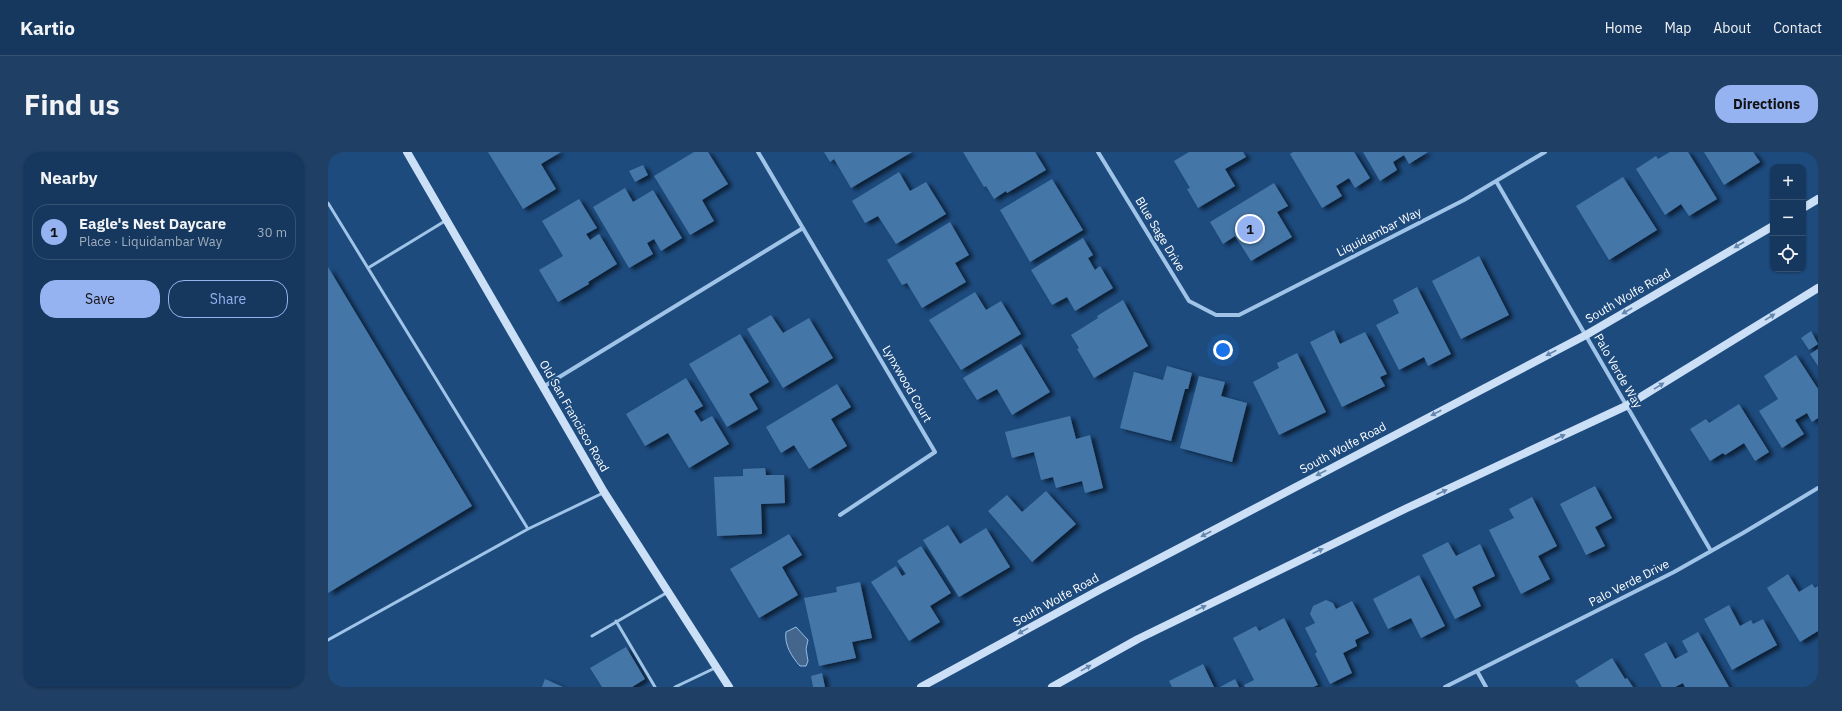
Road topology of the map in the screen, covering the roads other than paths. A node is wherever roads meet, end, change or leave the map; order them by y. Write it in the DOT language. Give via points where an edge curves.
graph roads {
  1 [pos="407,152"];
  2 [pos="758,152"];
  3 [pos="1098,152"];
  4 [pos="1545,152"];
  5 [pos="1496,180"];
  6 [pos="1818,199"];
  7 [pos="328,203"];
  8 [pos="1806,206"];
  9 [pos="447,220"];
  10 [pos="803,228"];
  11 [pos="1770,228"];
  12 [pos="368,268"];
  13 [pos="1818,288"];
  14 [pos="1216,315"];
  15 [pos="1586,335"];
  16 [pos="543,387"];
  17 [pos="1626,406"];
  18 [pos="1818,488"];
  19 [pos="604,492"];
  20 [pos="840,515"];
  21 [pos="528,529"];
  22 [pos="1711,551"];
  23 [pos="669,592"];
  24 [pos="616,621"];
  25 [pos="592,636"];
  26 [pos="328,640"];
  27 [pos="716,667"];
  28 [pos="1477,671"];
  29 [pos="655,687"];
  30 [pos="675,687"];
  31 [pos="729,687"];
  32 [pos="921,687"];
  33 [pos="1052,687"];
  34 [pos="1445,687"];
  35 [pos="1486,687"];
  1 -- 9 [label="main road, Old San Francisco Road"];
  2 -- 10 [label="street, Lynxwood Court"];
  3 -- 14 [label="street, Blue Sage Drive" via="1189,301"];
  4 -- 5 [label="street, Liquidambar Way"];
  5 -- 14 [label="street, Liquidambar Way" via="1464,200 1238,315"];
  5 -- 15 [label="street, Palo Verde Way"];
  6 -- 8 [label="main road"];
  7 -- 12 [label="lane"];
  9 -- 12 [label="lane"];
  9 -- 16 [label="main road, Old San Francisco Road"];
  10 -- 16 [label="street"];
  10 -- 20 [label="street, Lynxwood Court" via="935,452"];
  11 -- 15 [label="main road, South Wolfe Road, one-way"];
  12 -- 21 [label="lane"];
  17 -- 13 [label="main road, one-way"];
  15 -- 17 [label="street, Palo Verde Way"];
  15 -- 32 [label="main road, South Wolfe Road, one-way" via="1101,589"];
  16 -- 19 [label="main road, Old San Francisco Road"];
  17 -- 22 [label="street, Palo Verde Way"];
  33 -- 17 [label="main road, one-way" via="1138,639 1407,508"];
  18 -- 22 [label="street, Palo Verde Drive"];
  19 -- 21 [label="lane"];
  19 -- 23 [label="main road, Old San Francisco Road"];
  21 -- 26 [label="lane"];
  22 -- 28 [label="street, Palo Verde Drive"];
  23 -- 24 [label="lane"];
  23 -- 27 [label="main road, Old San Francisco Road"];
  24 -- 25 [label="lane"];
  24 -- 29 [label="lane"];
  27 -- 30 [label="lane"];
  27 -- 31 [label="main road, Old San Francisco Road"];
  28 -- 34 [label="street, Palo Verde Drive"];
  28 -- 35 [label="street"];
}
